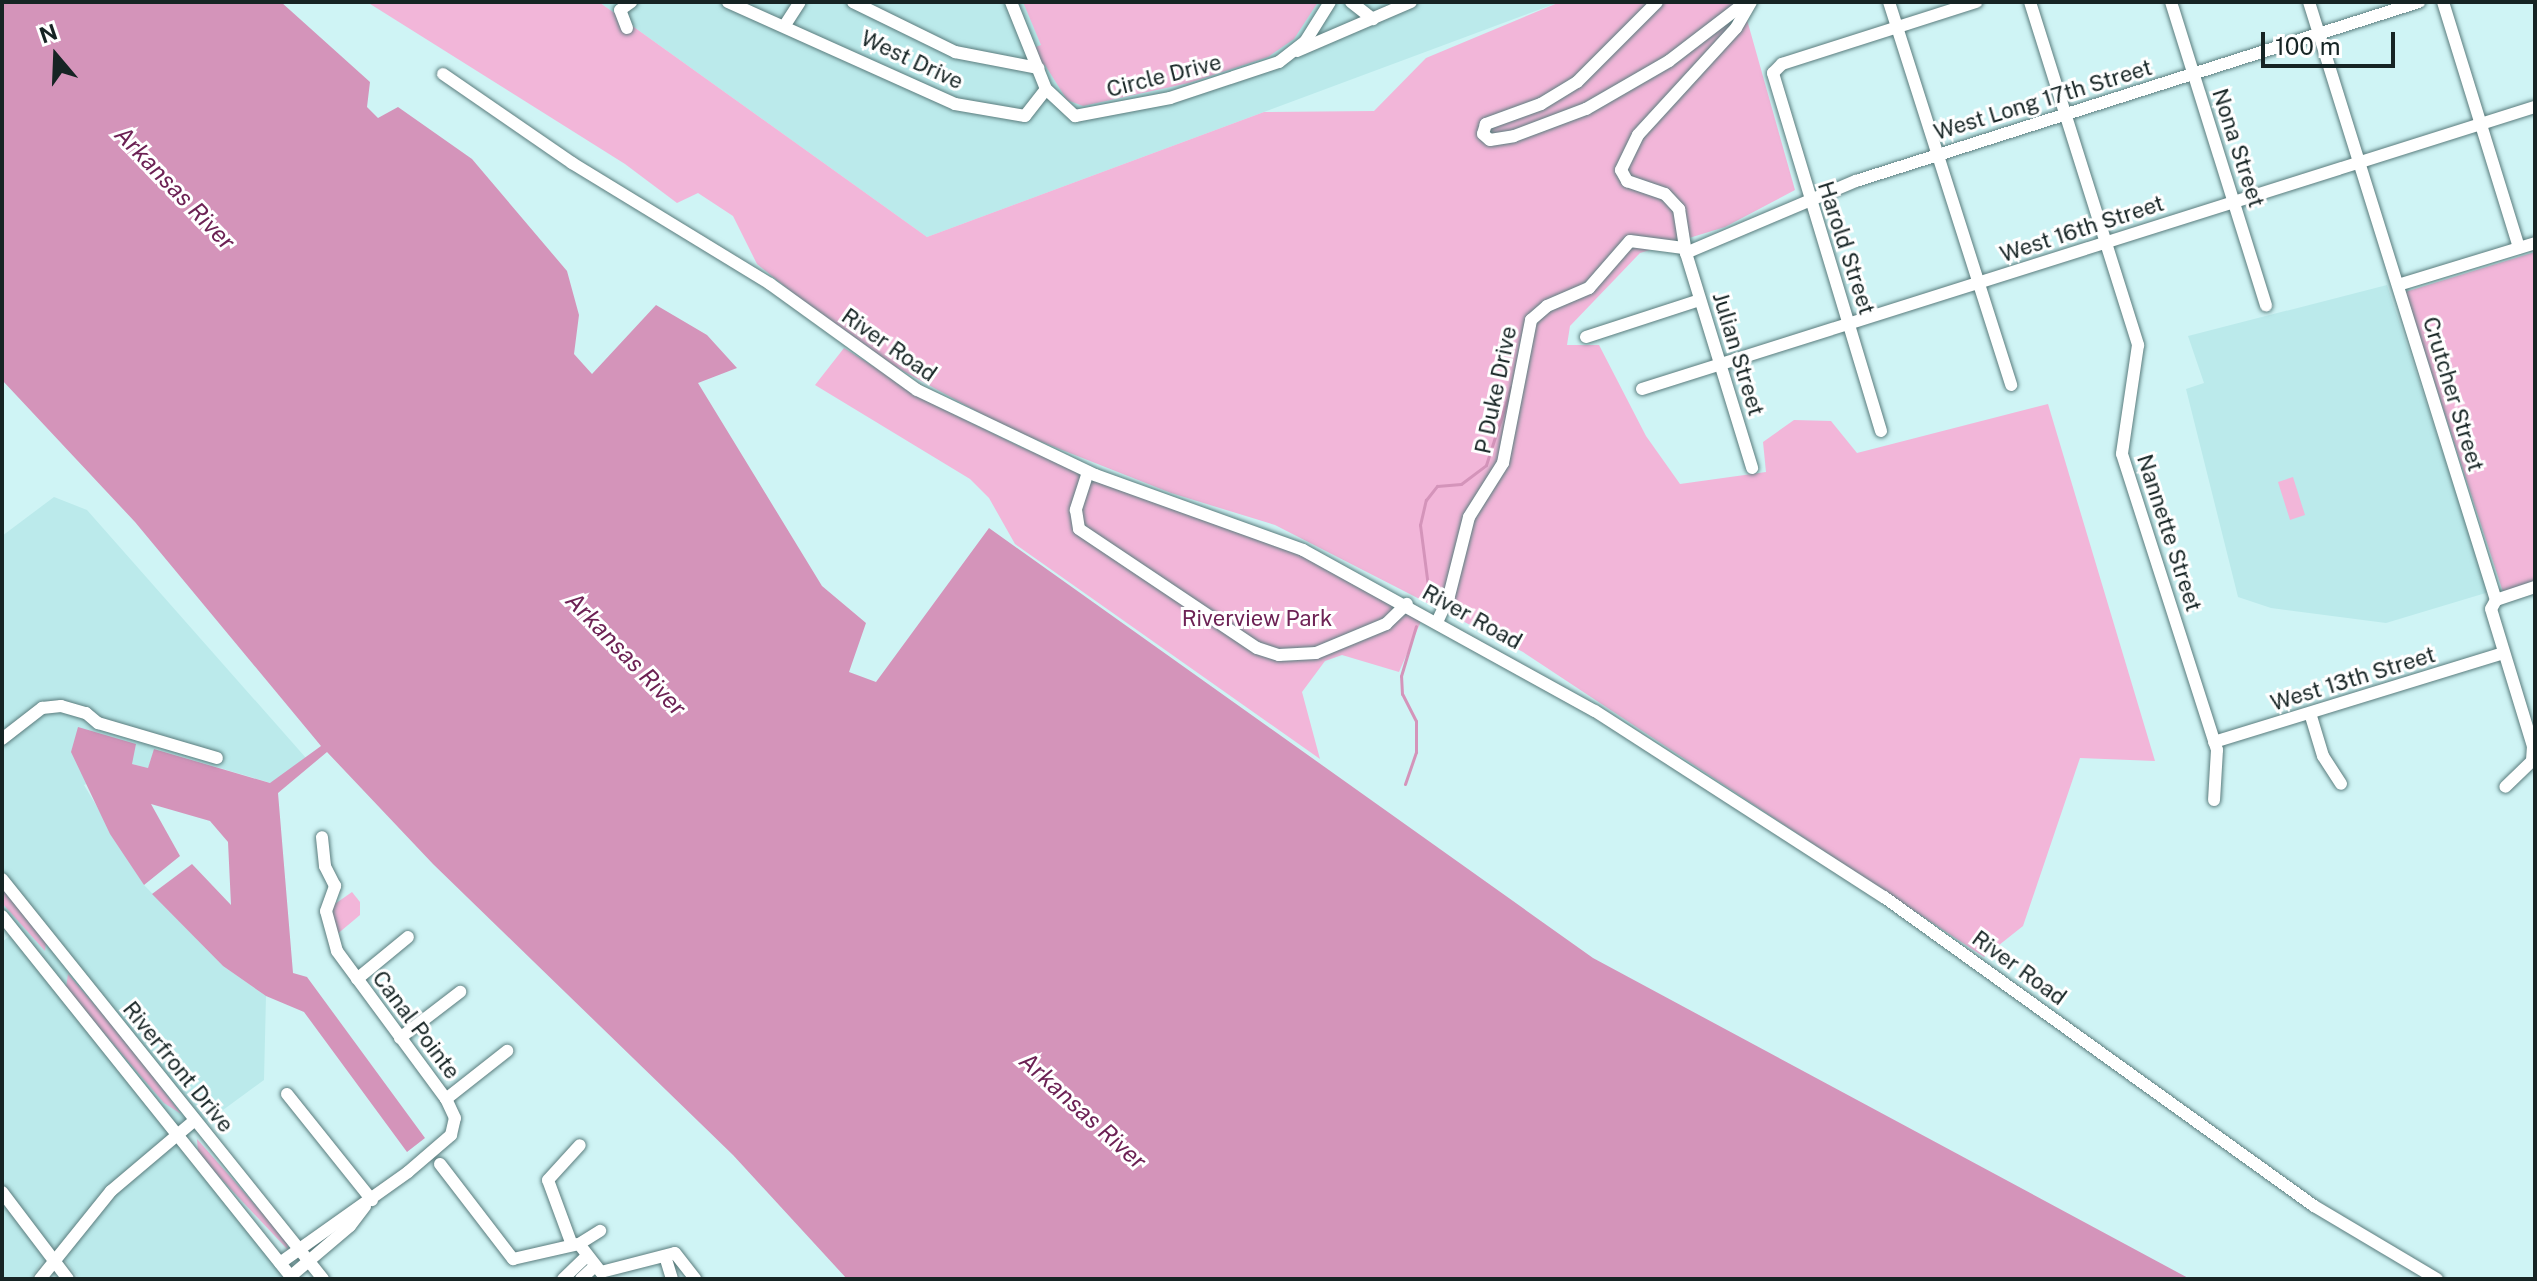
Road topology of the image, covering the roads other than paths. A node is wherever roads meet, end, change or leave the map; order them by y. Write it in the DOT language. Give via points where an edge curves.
graph roads {
  1 [pos="631,2"];
  2 [pos="728,2"];
  3 [pos="800,2"];
  4 [pos="853,2"];
  5 [pos="1011,2"];
  6 [pos="1330,2"];
  7 [pos="1351,2"];
  8 [pos="1411,2"];
  9 [pos="1657,2"];
  10 [pos="1749,2"];
  11 [pos="1889,2"];
  12 [pos="1976,2"];
  13 [pos="2030,2"];
  14 [pos="2171,2"];
  15 [pos="2309,2"];
  16 [pos="2419,2"];
  17 [pos="2443,2"];
  18 [pos="1373,19"];
  19 [pos="785,25"];
  20 [pos="1897,27"];
  21 [pos="627,28"];
  22 [pos="2320,34"];
  23 [pos="1297,51"];
  24 [pos="1038,68"];
  25 [pos="443,74"];
  26 [pos="2194,74"];
  27 [pos="1046,89"];
  28 [pos="2535,107"];
  29 [pos="2065,114"];
  30 [pos="2481,124"];
  31 [pos="1937,155"];
  32 [pos="2360,162"];
  33 [pos="1810,199"];
  34 [pos="2234,202"];
  35 [pos="2106,243"];
  36 [pos="2535,243"];
  37 [pos="2519,248"];
  38 [pos="1685,251"];
  39 [pos="1978,283"];
  40 [pos="2398,285"];
  41 [pos="1700,300"];
  42 [pos="2266,306"];
  43 [pos="1849,323"];
  44 [pos="1586,337"];
  45 [pos="1720,365"];
  46 [pos="2011,385"];
  47 [pos="1642,389"];
  48 [pos="1881,431"];
  49 [pos="1752,468"];
  50 [pos="1088,472"];
  51 [pos="2535,587"];
  52 [pos="2496,600"];
  53 [pos="1407,604"];
  54 [pos="1438,620"];
  55 [pos="2504,653"];
  56 [pos="2529,709"];
  57 [pos="2310,713"];
  58 [pos="2,739"];
  59 [pos="2214,742"];
  60 [pos="217,758"];
  61 [pos="2341,784"];
  62 [pos="2505,787"];
  63 [pos="2214,800"];
  64 [pos="322,837"];
  65 [pos="2,879"];
  66 [pos="2,916"];
  67 [pos="408,937"];
  68 [pos="357,979"];
  69 [pos="460,992"];
  70 [pos="400,1038"];
  71 [pos="507,1051"];
  72 [pos="287,1094"];
  73 [pos="446,1099"];
  74 [pos="195,1120"];
  75 [pos="177,1135"];
  76 [pos="580,1145"];
  77 [pos="440,1164"];
  78 [pos="2,1192"];
  79 [pos="368,1203"];
  80 [pos="600,1231"];
  81 [pos="576,1244"];
  82 [pos="298,1248"];
  83 [pos="665,1256"];
  84 [pos="54,1260"];
  85 [pos="309,1261"];
  86 [pos="590,1262"];
  87 [pos="280,1263"];
  88 [pos="292,1278"];
  89 [pos="40,1279"];
  90 [pos="68,1279"];
  91 [pos="323,1279"];
  92 [pos="563,1279"];
  93 [pos="581,1279"];
  94 [pos="672,1279"];
  95 [pos="695,1279"];
  96 [pos="2437,1279"];
  1 -- 21 [label="street" via="620,10"];
  2 -- 19 [label="street, West Drive"];
  3 -- 19 [label="street"];
  4 -- 24 [label="street" via="955,52"];
  5 -- 24 [label="street, Circle Drive"];
  6 -- 23 [label="street"];
  7 -- 18 [label="street"];
  8 -- 18 [label="street, Circle Drive"];
  9 -- 10 [label="street" via="1577,82 1541,104 1486,124 1483,134 1490,140 1514,136 1586,109 1669,61"];
  10 -- 38 [label="street, Julian Street" via="1736,28 1638,135 1622,163 1627,181 1665,194 1677,205"];
  11 -- 20 [label="street"];
  12 -- 20 [label="street"];
  13 -- 29 [label="street, Nannette Street"];
  14 -- 26 [label="street, Nona Street"];
  15 -- 22 [label="street, Crutcher Street"];
  16 -- 22 [label="street, West Long 17th Street"];
  17 -- 30 [label="street"];
  18 -- 23 [label="street, Circle Drive"];
  19 -- 27 [label="street, West Drive" via="935,97 986,112 1025,116"];
  20 -- 31 [label="street"];
  20 -- 33 [label="street, Harold Street" via="1782,64 1773,77"];
  22 -- 26 [label="street, West Long 17th Street"];
  22 -- 32 [label="street, Crutcher Street"];
  23 -- 27 [label="street, Circle Drive" via="1241,77 1109,112 1075,116"];
  24 -- 27 [label="street, Circle Drive"];
  25 -- 50 [label="street, River Road" via="572,163 770,284 917,390"];
  26 -- 29 [label="street, West Long 17th Street"];
  26 -- 34 [label="street, Nona Street"];
  28 -- 30 [label="street, West 16th Street"];
  29 -- 31 [label="street, West Long 17th Street"];
  29 -- 35 [label="street, Nannette Street"];
  30 -- 32 [label="street, West 16th Street"];
  30 -- 37 [label="street"];
  31 -- 33 [label="street, West Long 17th Street"];
  31 -- 39 [label="street"];
  32 -- 34 [label="street, West 16th Street"];
  32 -- 40 [label="street, Crutcher Street"];
  33 -- 38 [label="street, West Long 17th Street"];
  33 -- 43 [label="street, Harold Street"];
  34 -- 35 [label="street, West 16th Street"];
  34 -- 42 [label="street, Nona Street"];
  35 -- 39 [label="street, West 16th Street"];
  35 -- 59 [label="street, Nannette Street" via="2138,345 2122,454"];
  36 -- 37 [label="street"];
  37 -- 40 [label="street"];
  38 -- 41 [label="street, Julian Street"];
  38 -- 54 [label="street, P Duke Drive" via="1630,241 1589,288 1547,306 1531,320 1503,463 1472,510"];
  39 -- 43 [label="street, West 16th Street"];
  39 -- 46 [label="street"];
  40 -- 52 [label="street, Crutcher Street"];
  41 -- 44 [label="street"];
  41 -- 45 [label="street, Julian Street"];
  43 -- 45 [label="street, West 16th Street"];
  43 -- 48 [label="street, Harold Street"];
  45 -- 47 [label="street, West 16th Street"];
  45 -- 49 [label="street, Julian Street"];
  50 -- 53 [label="street, River Road" via="1276,538"];
  50 -- 53 [label="street" via="1076,510 1079,529 1257,648 1279,655 1316,653 1386,624"];
  51 -- 52 [label="street"];
  52 -- 55 [label="street, Crutcher Street" via="2491,609"];
  53 -- 54 [label="street, River Road"];
  54 -- 96 [label="street, River Road" via="1595,711 1884,897 2314,1206"];
  55 -- 56 [label="street, Crutcher Street"];
  55 -- 57 [label="street, West 13th Street"];
  56 -- 62 [label="street, Crutcher Street" via="2534,753 2524,771"];
  57 -- 59 [label="street, West 13th Street"];
  57 -- 61 [label="street" via="2323,756"];
  58 -- 60 [label="street" via="42,708 66,708 98,723"];
  59 -- 63 [label="street, Nannette Street" via="2220,768"];
  64 -- 68 [label="street, Canal Pointe" via="325,866 335,886 327,905 328,924 337,951"];
  65 -- 74 [label="street, Riverfront Drive"];
  66 -- 75 [label="street, Riverfront Drive"];
  67 -- 68 [label="street"];
  68 -- 70 [label="street, Canal Pointe"];
  69 -- 70 [label="street"];
  70 -- 73 [label="street, Canal Pointe"];
  71 -- 73 [label="street"];
  72 -- 79 [label="street"];
  73 -- 79 [label="street, Canal Pointe" via="455,1118 451,1135"];
  74 -- 75 [label="street"];
  74 -- 82 [label="street, Riverfront Drive"];
  75 -- 84 [label="street" via="111,1191"];
  75 -- 87 [label="street, Riverfront Drive"];
  76 -- 81 [label="street" via="548,1180"];
  77 -- 81 [label="street" via="513,1259"];
  78 -- 84 [label="street"];
  79 -- 82 [label="street, Canal Pointe"];
  79 -- 85 [label="street, Canal Pointe"];
  80 -- 81 [label="street"];
  81 -- 86 [label="street"];
  82 -- 85 [label="street, Riverfront Drive"];
  82 -- 87 [label="street, Canal Pointe"];
  83 -- 86 [label="street" via="609,1273"];
  83 -- 94 [label="street"];
  83 -- 95 [label="street" via="675,1253"];
  84 -- 89 [label="street"];
  84 -- 90 [label="street"];
  85 -- 88 [label="street, Canal Pointe"];
  85 -- 91 [label="street, Riverfront Drive"];
  86 -- 92 [label="street"];
  86 -- 93 [label="street"];
  87 -- 88 [label="street, Riverfront Drive"];
}
